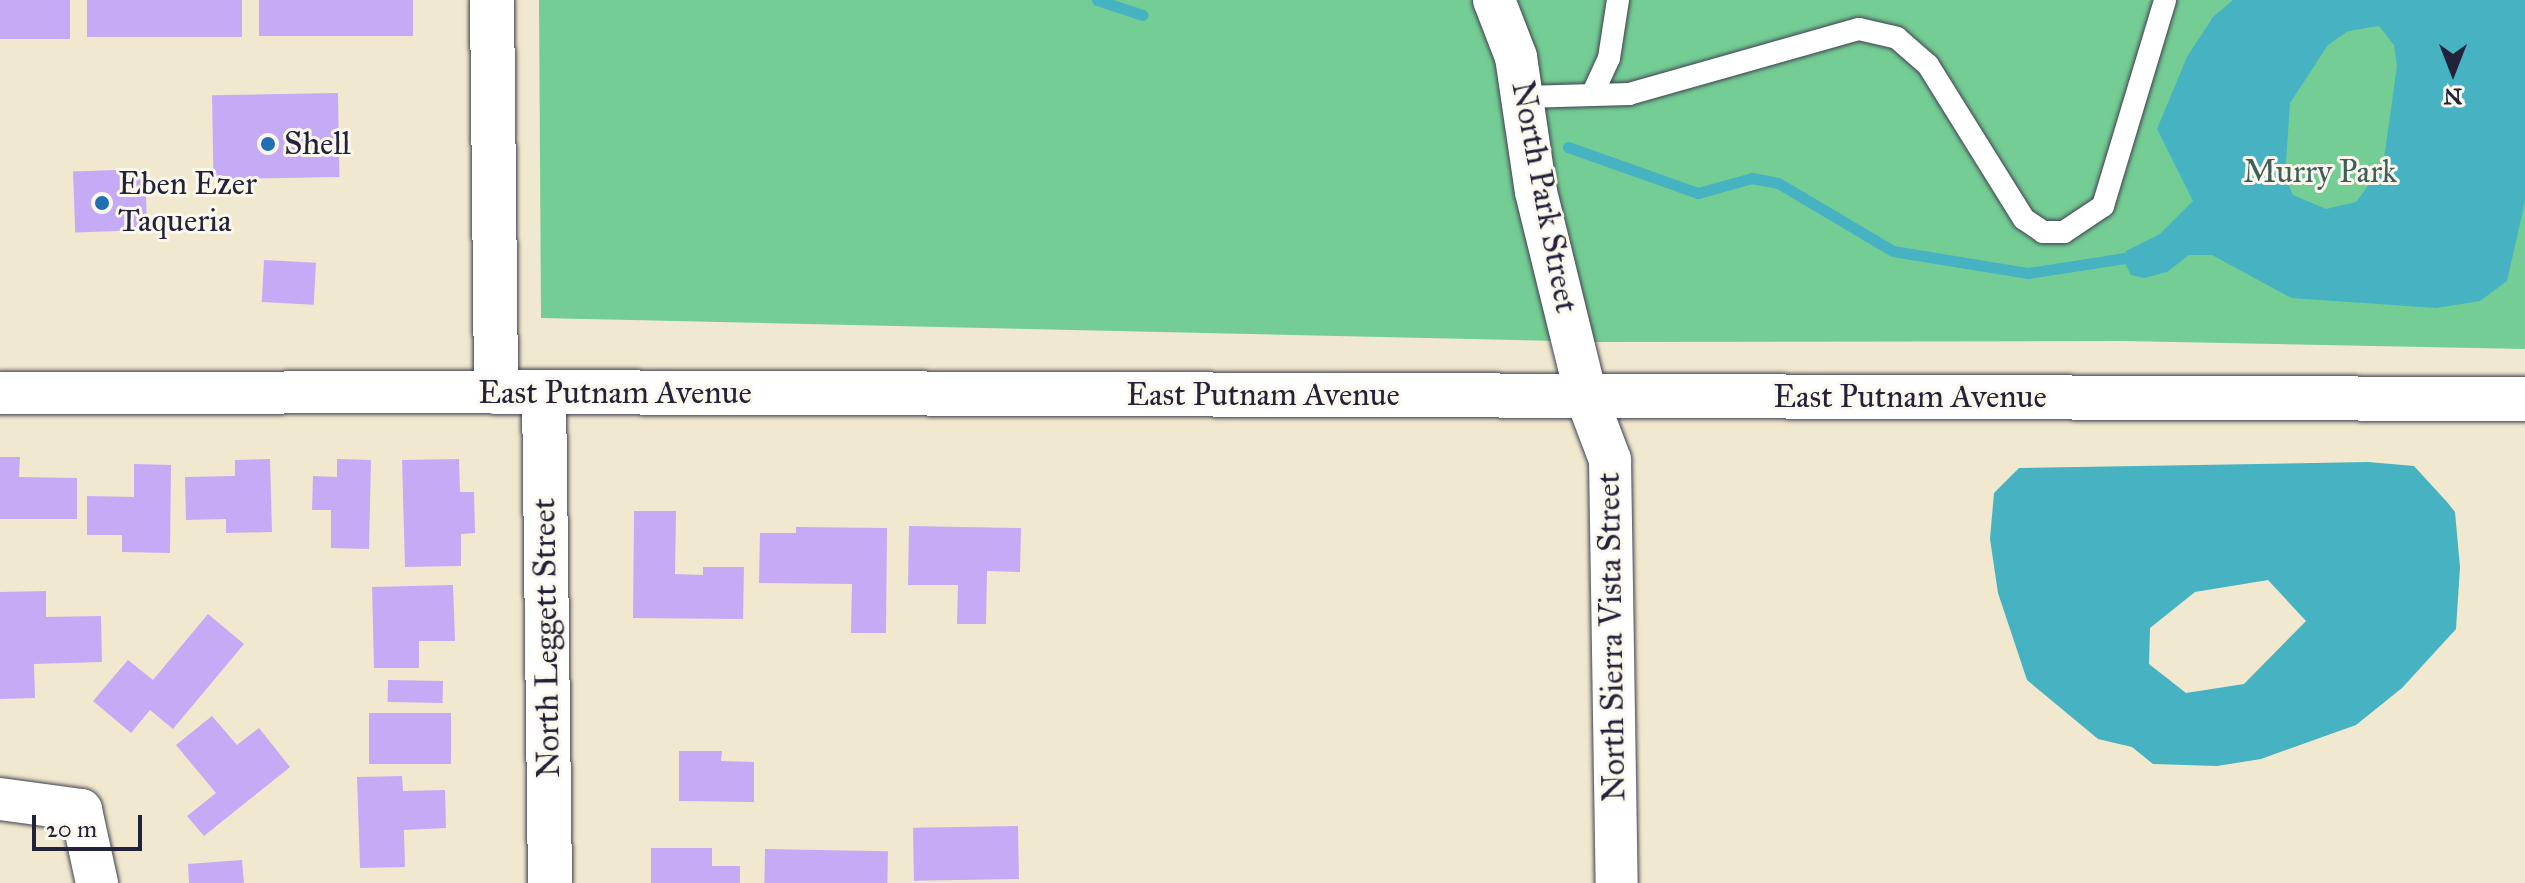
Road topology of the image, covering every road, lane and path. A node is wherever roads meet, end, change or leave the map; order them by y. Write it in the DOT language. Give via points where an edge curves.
graph roads {
  1 [pos="492,0"];
  2 [pos="1494,0"];
  3 [pos="1618,0"];
  4 [pos="2165,0"];
  5 [pos="1592,95"];
  6 [pos="1524,97"];
  7 [pos="496,392"];
  8 [pos="544,392"];
  9 [pos="0,393"];
  10 [pos="1586,396"];
  11 [pos="2525,399"];
  12 [pos="0,799"];
  13 [pos="97,883"];
  14 [pos="550,883"];
  15 [pos="1617,883"];
  1 -- 7 [label="street"];
  2 -- 6 [label="street, North Park Street" via="1516,57"];
  3 -- 5 [label="lane" via="1609,58"];
  4 -- 5 [label="lane" via="2103,206 2064,232 2043,232 2024,219 1928,65 1897,38 1859,29 1629,94"];
  5 -- 6 [label="lane"];
  6 -- 10 [label="street, North Park Street" via="1536,192"];
  7 -- 8 [label="street, East Putnam Avenue"];
  7 -- 9 [label="street, East Putnam Avenue"];
  8 -- 10 [label="street, East Putnam Avenue"];
  8 -- 14 [label="street, North Leggett Street"];
  10 -- 11 [label="street, East Putnam Avenue"];
  10 -- 15 [label="street, North Sierra Vista Street" via="1610,460"];
  12 -- 13 [label="street" via="81,810"];
}
